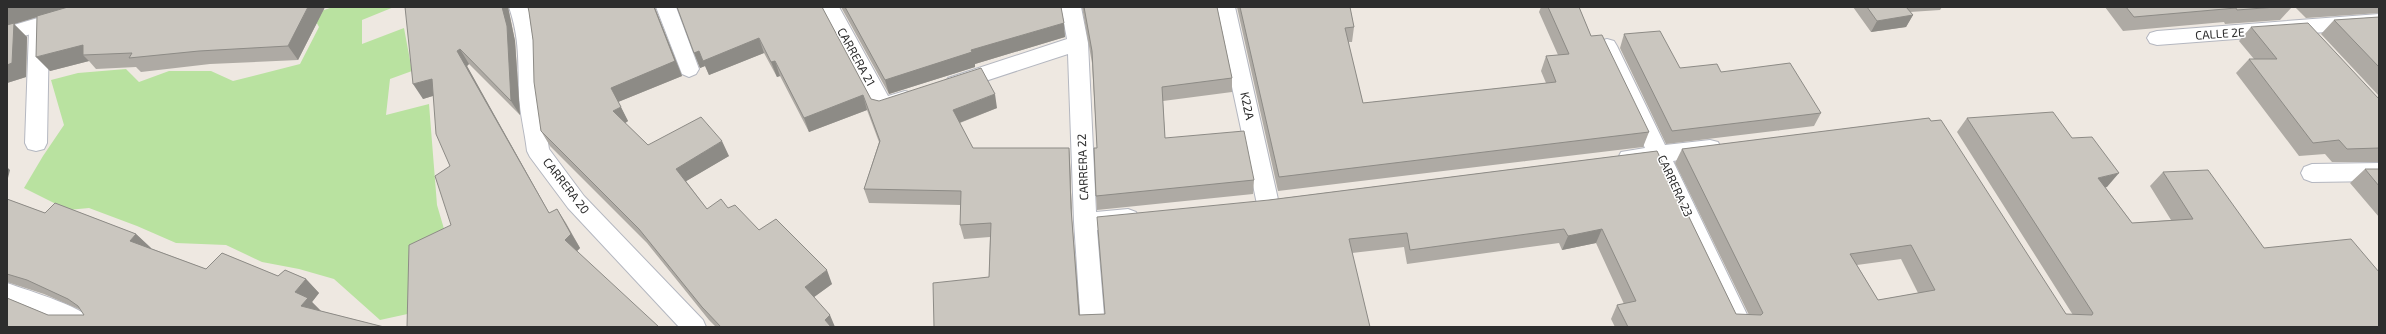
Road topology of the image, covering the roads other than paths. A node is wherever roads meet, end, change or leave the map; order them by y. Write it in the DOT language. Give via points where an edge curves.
graph roads {
  1 [pos="99,7"];
  2 [pos="519,7"];
  3 [pos="666,7"];
  4 [pos="1070,7"];
  5 [pos="1225,7"];
  6 [pos="2282,7"];
  7 [pos="833,8"];
  8 [pos="2379,21"];
  9 [pos="39,24"];
  10 [pos="2300,28"];
  11 [pos="7,34"];
  12 [pos="2156,38"];
  13 [pos="1078,43"];
  14 [pos="2316,45"];
  15 [pos="1608,46"];
  16 [pos="689,69"];
  17 [pos="36,142"];
  18 [pos="1731,145"];
  19 [pos="1660,154"];
  20 [pos="1605,161"];
  21 [pos="2379,172"];
  22 [pos="2312,174"];
  23 [pos="1291,201"];
  24 [pos="1268,204"];
  25 [pos="1244,206"];
  26 [pos="1149,216"];
  27 [pos="1086,222"];
  28 [pos="7,293"];
  29 [pos="87,327"];
  30 [pos="694,327"];
  31 [pos="1093,327"];
  32 [pos="1741,327"];
  1 -- 9 [label="street"];
  2 -- 30 [label="street, CARRERA 20" via="526,27 530,55 530,97 538,151 576,202"];
  3 -- 16 [label="street"];
  4 -- 13 [label="street, CARRERA 22"];
  5 -- 24 [label="street, K22A"];
  6 -- 10 [label="street"];
  7 -- 13 [label="street, CARRERA 21" via="883,106"];
  8 -- 10 [label="street, CALLE 2E"];
  9 -- 11 [label="street"];
  9 -- 17 [label="street"];
  10 -- 12 [label="street, CALLE 2E"];
  10 -- 14 [label="street"];
  13 -- 27 [label="street, CARRERA 22"];
  15 -- 19 [label="street, CARRERA 23"];
  18 -- 19 [label="street"];
  19 -- 20 [label="street"];
  19 -- 32 [label="street, CARRERA 23"];
  21 -- 22 [label="street"];
  23 -- 24 [label="street"];
  24 -- 25 [label="street"];
  26 -- 27 [label="street"];
  27 -- 31 [label="street, CARRERA 22"];
  28 -- 29 [label="street" via="62,314"];
}
